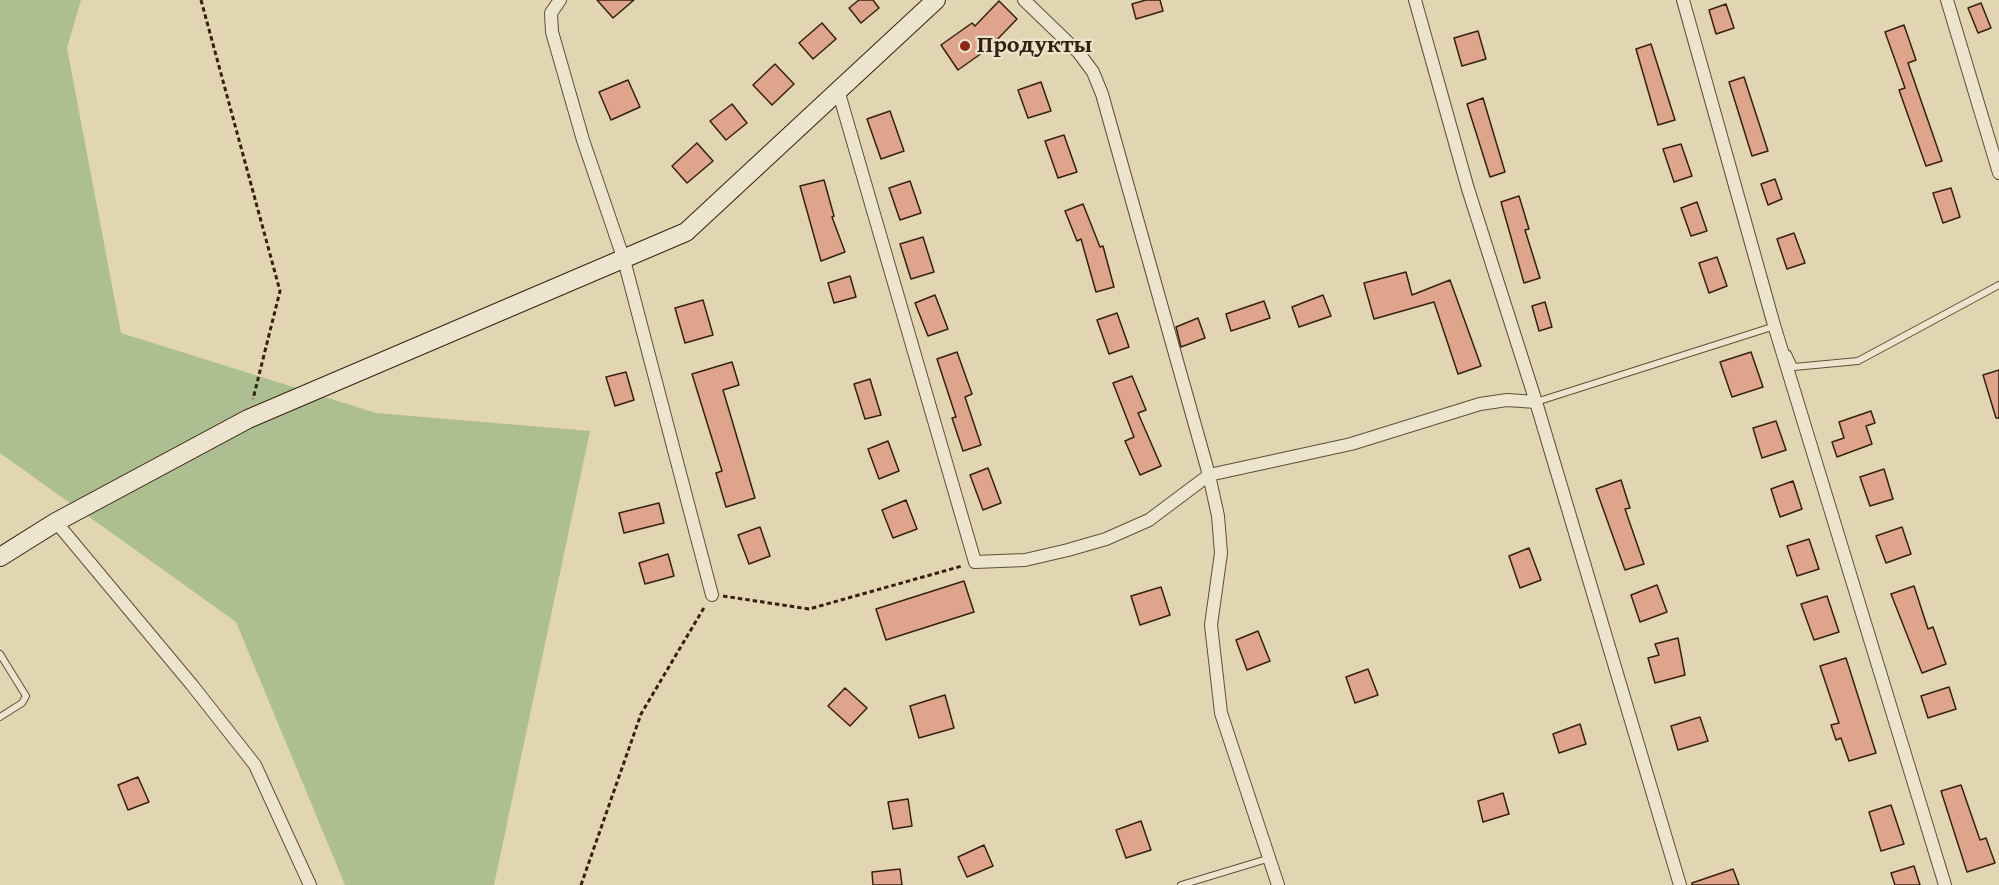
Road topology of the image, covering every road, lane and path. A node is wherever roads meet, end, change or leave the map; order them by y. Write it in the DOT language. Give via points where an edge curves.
graph roads {
  1 [pos="201,0"];
  2 [pos="560,0"];
  3 [pos="936,0"];
  4 [pos="1024,0"];
  5 [pos="1415,0"];
  6 [pos="1683,0"];
  7 [pos="1947,0"];
  8 [pos="838,90"];
  9 [pos="1999,173"];
  10 [pos="624,260"];
  11 [pos="1999,285"];
  12 [pos="1774,325"];
  13 [pos="1536,402"];
  14 [pos="248,418"];
  15 [pos="1209,475"];
  16 [pos="56,522"];
  17 [pos="0,556"];
  18 [pos="975,562"];
  19 [pos="712,595"];
  20 [pos="0,654"];
  21 [pos="0,717"];
  22 [pos="1267,859"];
  23 [pos="310,885"];
  24 [pos="581,885"];
  25 [pos="1181,885"];
  26 [pos="1278,885"];
  27 [pos="1680,885"];
  28 [pos="1945,885"];
  1 -- 14 [label="path" via="279,291"];
  2 -- 10 [label="street" via="551,14 552,32"];
  3 -- 8 [label="street"];
  4 -- 15 [label="street" via="1079,53 1102,94"];
  5 -- 13 [label="street" via="1468,189"];
  6 -- 12 [label="street"];
  7 -- 9 [label="street"];
  8 -- 10 [label="street" via="705,217 686,232"];
  8 -- 18 [label="street"];
  10 -- 14 [label="street"];
  10 -- 19 [label="street"];
  11 -- 12 [label="lane" via="1858,361 1794,367"];
  12 -- 13 [label="lane"];
  12 -- 28 [label="street"];
  13 -- 15 [label="street" via="1507,400 1480,404 1351,444"];
  13 -- 27 [label="street"];
  14 -- 16 [label="street"];
  15 -- 18 [label="street" via="1149,520 1106,539 1026,560"];
  15 -- 22 [label="street" via="1221,553 1211,624 1221,713"];
  16 -- 17 [label="street"];
  16 -- 23 [label="street" via="255,765"];
  18 -- 19 [label="path" via="809,609"];
  19 -- 24 [label="path" via="641,714"];
  20 -- 21 [label="lane" via="26,696"];
  22 -- 25 [label="lane"];
  22 -- 26 [label="street"];
}
